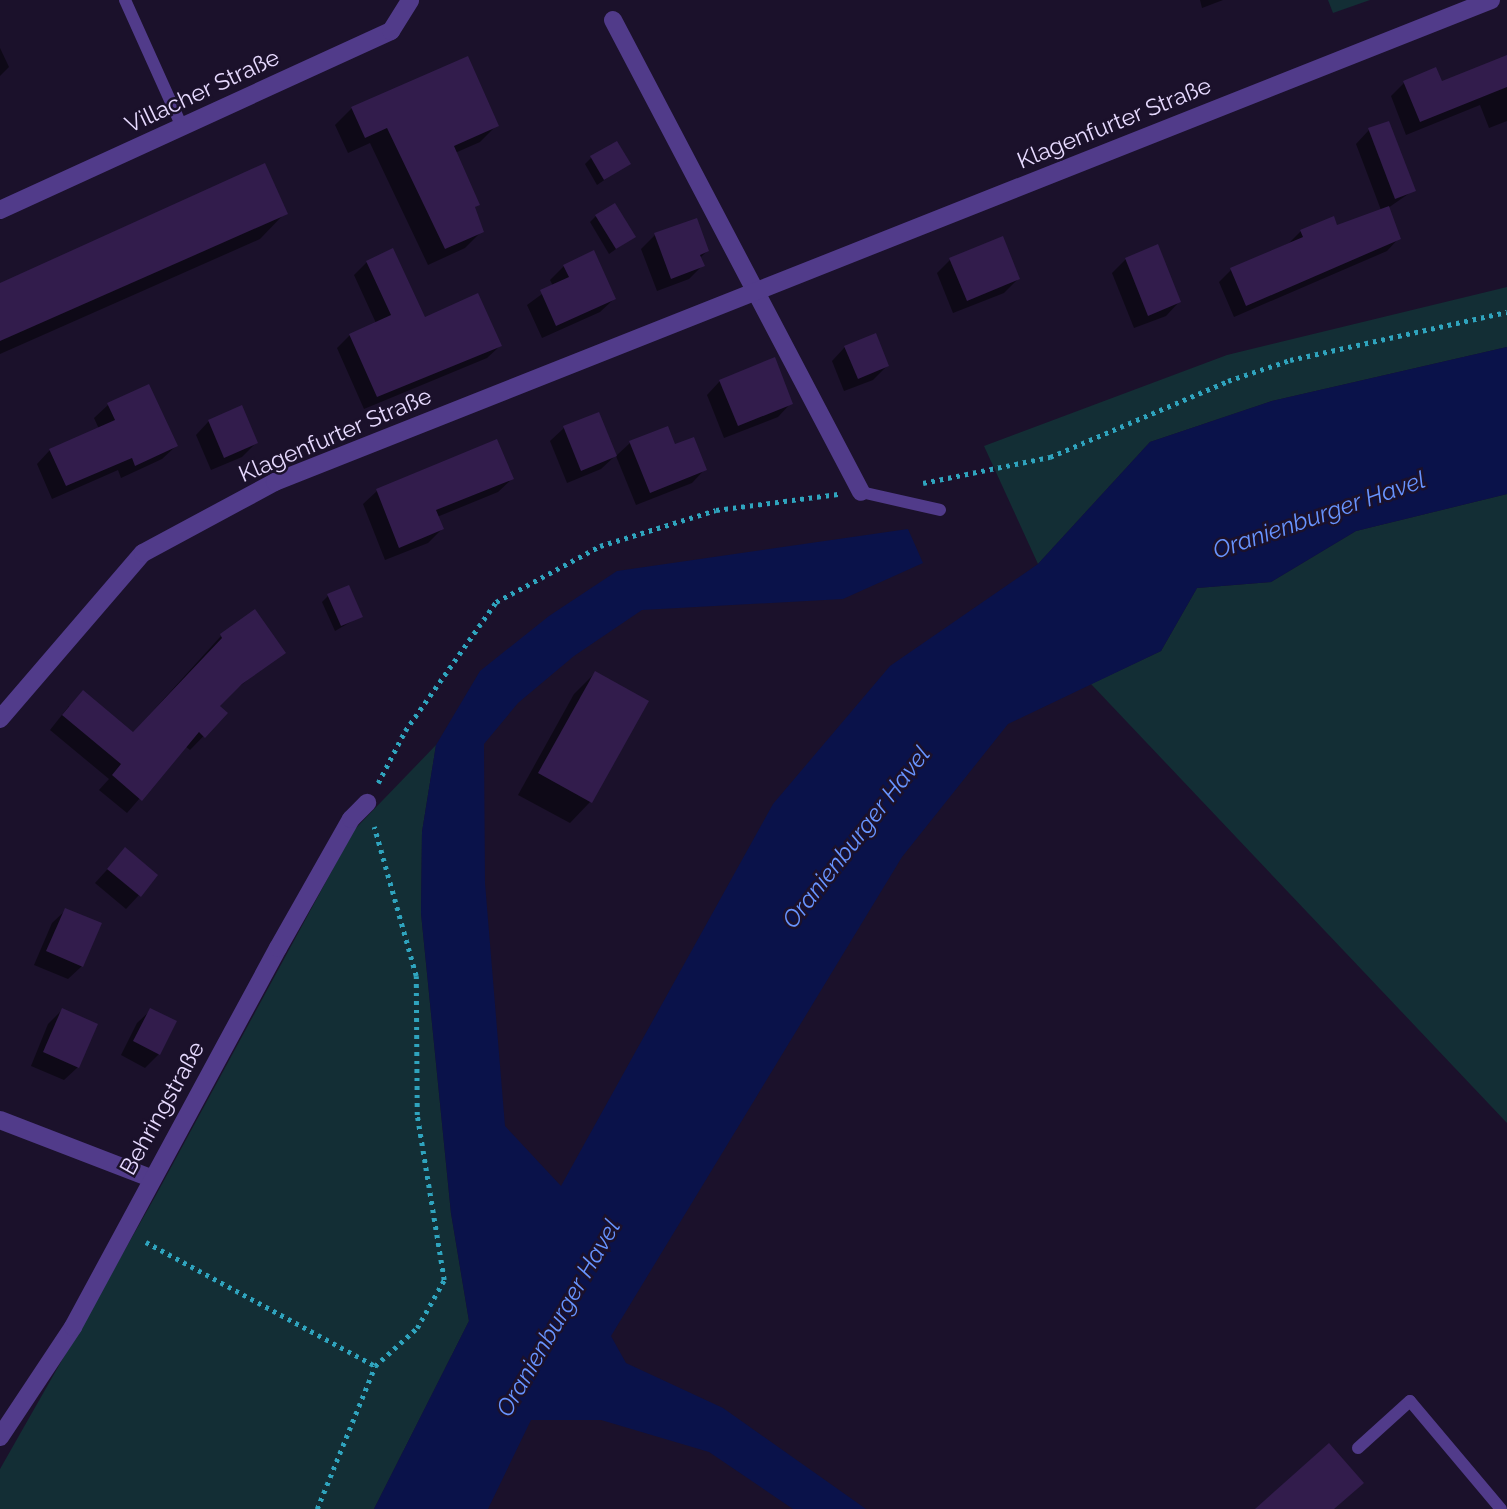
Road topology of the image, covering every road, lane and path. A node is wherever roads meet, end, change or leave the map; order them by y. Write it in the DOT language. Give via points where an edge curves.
graph roads {
  1 [pos="125,0"];
  2 [pos="411,0"];
  3 [pos="1491,0"];
  4 [pos="613,20"];
  5 [pos="182,127"];
  6 [pos="0,210"];
  7 [pos="755,292"];
  8 [pos="1507,312"];
  9 [pos="913,484"];
  10 [pos="861,492"];
  11 [pos="940,510"];
  12 [pos="0,719"];
  13 [pos="367,803"];
  14 [pos="0,1120"];
  15 [pos="150,1178"];
  16 [pos="124,1230"];
  17 [pos="375,1366"];
  18 [pos="0,1437"];
  19 [pos="1358,1448"];
  20 [pos="317,1509"];
  21 [pos="1502,1509"];
  1 -- 5 [label="lane"];
  2 -- 5 [label="street, Villacher Straße" via="391,31"];
  3 -- 7 [label="street, Klagenfurter Straße"];
  4 -- 7 [label="street"];
  5 -- 6 [label="street, Villacher Straße"];
  7 -- 10 [label="street"];
  7 -- 12 [label="street, Klagenfurter Straße" via="275,482 143,553"];
  8 -- 9 [label="path" via="1290,360 1228,381 1050,457"];
  10 -- 11 [label="lane"];
  10 -- 13 [label="path" via="716,510 600,546 496,602 405,731"];
  13 -- 15 [label="street, Behringstraße" via="351,819"];
  13 -- 17 [label="path" via="416,976 417,1115 444,1280 417,1328"];
  14 -- 15 [label="street"];
  15 -- 16 [label="street, Behringstraße"];
  16 -- 17 [label="path"];
  16 -- 18 [label="street, Behringstraße" via="73,1327"];
  17 -- 20 [label="path"];
  19 -- 21 [label="lane" via="1410,1401"];
}
